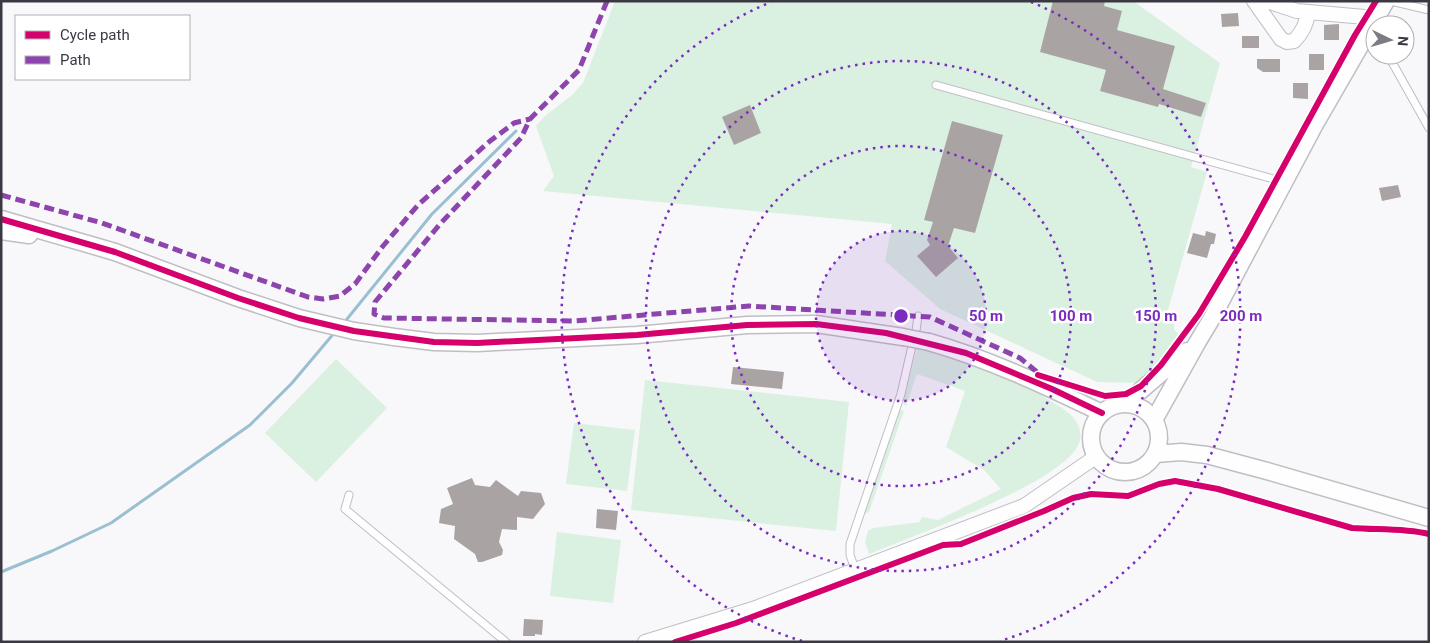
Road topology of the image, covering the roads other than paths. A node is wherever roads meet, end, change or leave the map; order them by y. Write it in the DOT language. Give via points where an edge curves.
graph roads {
  1 [pos="1254,1"];
  2 [pos="1266,1"];
  3 [pos="1386,1"];
  4 [pos="1391,1"];
  5 [pos="1429,10"];
  6 [pos="1308,12"];
  7 [pos="1379,15"];
  8 [pos="1365,24"];
  9 [pos="1365,41"];
  10 [pos="1394,65"];
  11 [pos="936,86"];
  12 [pos="1429,128"];
  13 [pos="1284,182"];
  14 [pos="1,218"];
  15 [pos="1,231"];
  16 [pos="73,240"];
  17 [pos="918,316"];
  18 [pos="911,338"];
  19 [pos="1197,342"];
  20 [pos="1125,404"];
  21 [pos="1102,413"];
  22 [pos="1154,420"];
  23 [pos="1155,454"];
  24 [pos="1097,456"];
  25 [pos="349,495"];
  26 [pos="1429,518"];
  27 [pos="855,569"];
  28 [pos="506,642"];
  29 [pos="645,642"];
  1 -- 6 [label="street" via="1281,39 1287,42 1299,36"];
  2 -- 6 [label="street"];
  3 -- 7 [label="street"];
  4 -- 5 [label="lane"];
  6 -- 8 [label="street"];
  9 -- 13 [label="street"];
  10 -- 12 [label="lane"];
  11 -- 13 [label="lane"];
  13 -- 19 [label="street"];
  14 -- 16 [label="street"];
  15 -- 16 [label="street"];
  16 -- 18 [label="street" via="154,265 298,318 354,331 434,342 477,343 637,335 746,325 816,324"];
  17 -- 18 [label="lane"];
  18 -- 21 [label="street, bridge" via="966,353"];
  18 -- 27 [label="lane" via="901,394 850,544"];
  19 -- 20 [label="street"];
  19 -- 22 [label="street"];
  20 -- 21 [label="street"];
  20 -- 22 [label="street" via="1146,411"];
  21 -- 24 [label="street" via="1092,434"];
  22 -- 23 [label="street" via="1159,436"];
  23 -- 24 [label="street" via="1141,468 1126,471 1112,469"];
  23 -- 26 [label="street" via="1181,452 1233,461"];
  24 -- 27 [label="street" via="1024,506"];
  25 -- 28 [label="lane" via="344,510"];
  27 -- 29 [label="street" via="753,609"];
}
